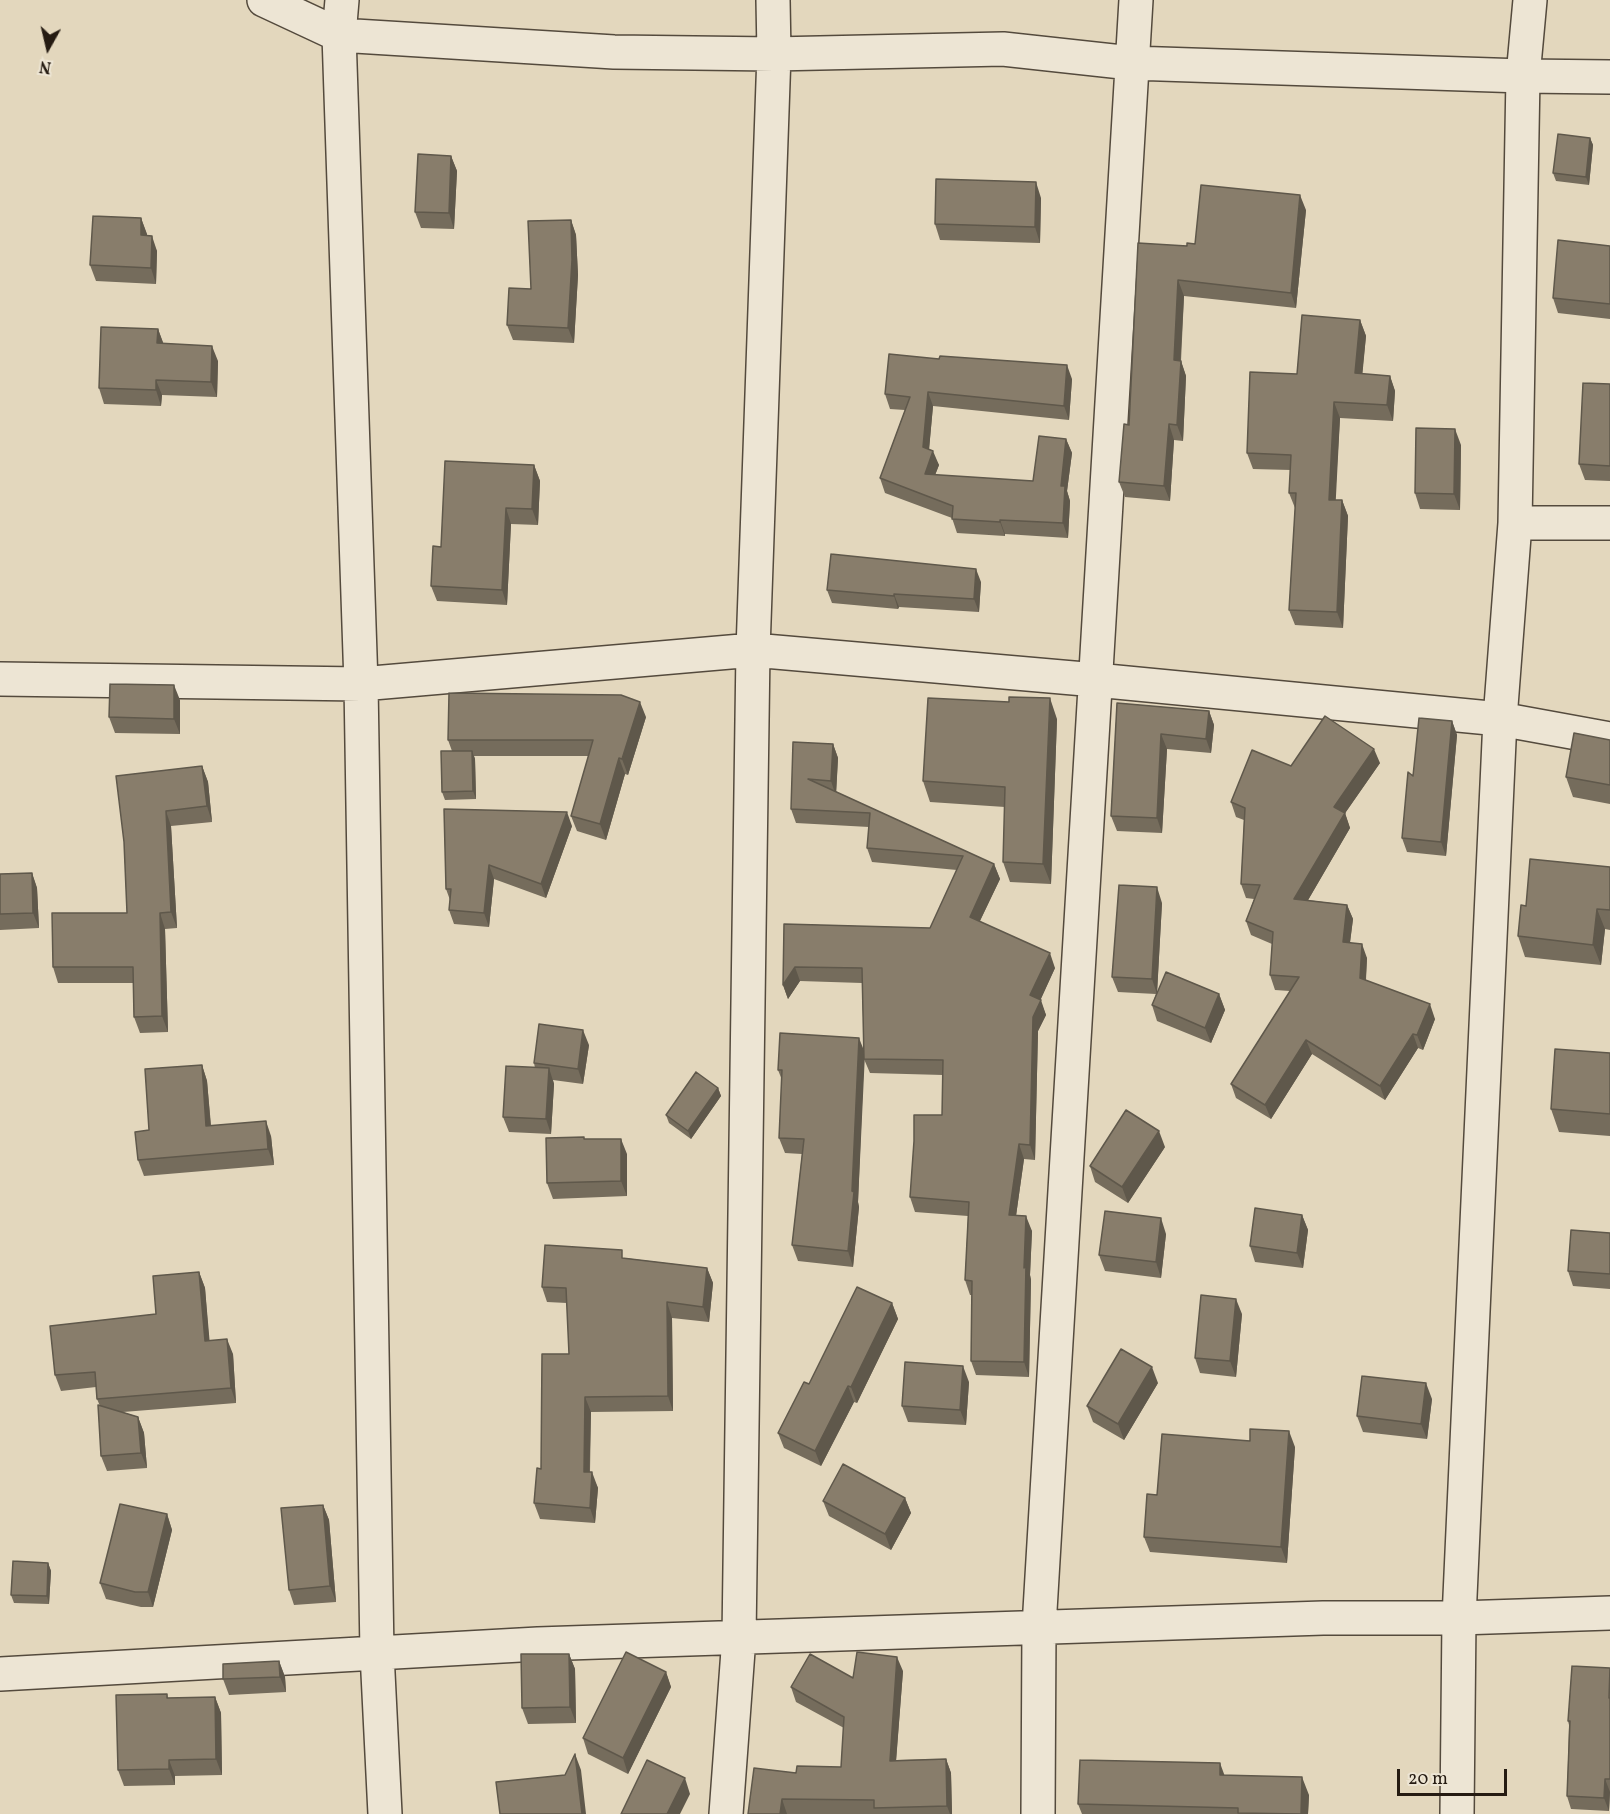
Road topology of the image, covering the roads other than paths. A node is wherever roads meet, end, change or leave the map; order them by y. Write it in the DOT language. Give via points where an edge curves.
graph roads {
  1 [pos="264,0"];
  2 [pos="342,0"];
  3 [pos="772,0"];
  4 [pos="1136,0"];
  5 [pos="1530,0"];
  6 [pos="339,35"];
  7 [pos="774,54"];
  8 [pos="1131,63"];
  9 [pos="1523,76"];
  10 [pos="1610,77"];
  11 [pos="1515,523"];
  12 [pos="1610,523"];
  13 [pos="753,650"];
  14 [pos="0,679"];
  15 [pos="1096,680"];
  16 [pos="361,684"];
  17 [pos="1500,719"];
  18 [pos="1610,739"];
  19 [pos="1610,1613"];
  20 [pos="1459,1618"];
  21 [pos="1039,1627"];
  22 [pos="739,1637"];
  23 [pos="377,1653"];
  24 [pos="0,1674"];
  25 [pos="385,1814"];
  26 [pos="726,1814"];
  27 [pos="1038,1814"];
  28 [pos="1457,1814"];
  1 -- 6 [label="street"];
  2 -- 6 [label="street"];
  3 -- 7 [label="street"];
  4 -- 8 [label="street"];
  5 -- 9 [label="street"];
  6 -- 7 [label="street" via="614,52"];
  6 -- 16 [label="street"];
  7 -- 8 [label="street" via="1003,49"];
  7 -- 13 [label="street"];
  8 -- 9 [label="street"];
  8 -- 15 [label="street"];
  9 -- 10 [label="street"];
  9 -- 11 [label="street"];
  11 -- 12 [label="street"];
  11 -- 17 [label="street"];
  13 -- 15 [label="street"];
  13 -- 16 [label="street"];
  13 -- 22 [label="street"];
  14 -- 16 [label="street"];
  15 -- 17 [label="street"];
  15 -- 21 [label="street"];
  16 -- 23 [label="street"];
  17 -- 18 [label="street"];
  17 -- 20 [label="street"];
  19 -- 20 [label="street"];
  20 -- 21 [label="street"];
  20 -- 28 [label="street"];
  21 -- 22 [label="street"];
  21 -- 27 [label="street"];
  22 -- 23 [label="street"];
  22 -- 26 [label="street"];
  23 -- 24 [label="street"];
  23 -- 25 [label="street"];
}
